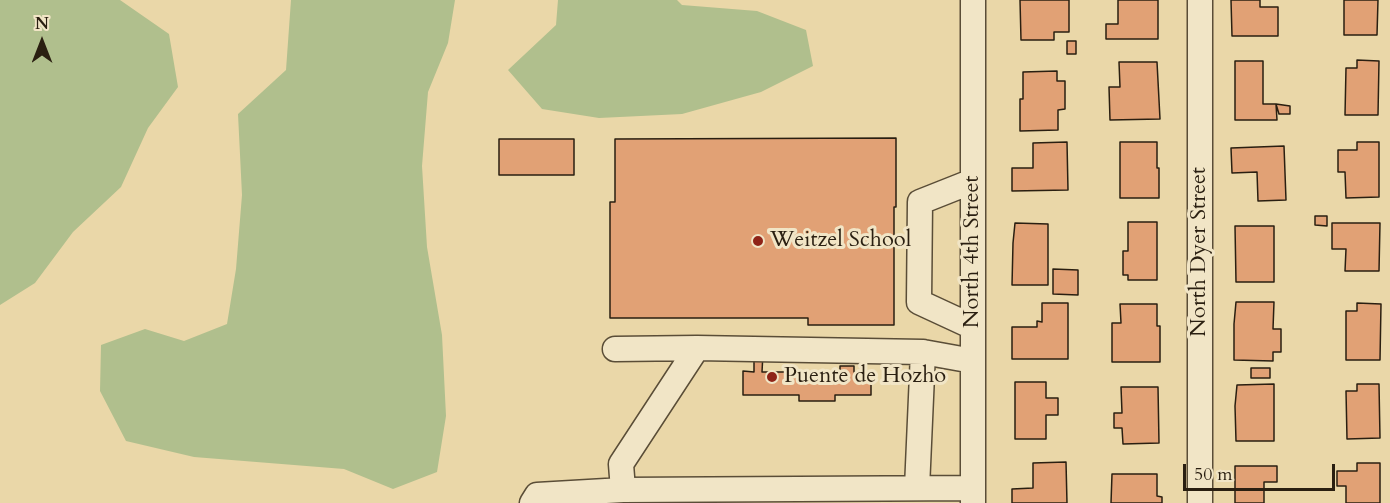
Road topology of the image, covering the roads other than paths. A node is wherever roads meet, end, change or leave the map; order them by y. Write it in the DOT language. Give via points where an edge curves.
graph roads {
  1 [pos="973,0"];
  2 [pos="1200,0"];
  3 [pos="973,181"];
  4 [pos="973,327"];
  5 [pos="697,348"];
  6 [pos="615,349"];
  7 [pos="924,352"];
  8 [pos="973,361"];
  9 [pos="917,488"];
  10 [pos="773,489"];
  11 [pos="623,490"];
  12 [pos="674,496"];
  13 [pos="973,496"];
  14 [pos="532,503"];
  15 [pos="728,503"];
  16 [pos="1200,503"];
  1 -- 3 [label="street, North 4th Street"];
  2 -- 16 [label="street, North Dyer Street"];
  3 -- 4 [label="street, North 4th Street"];
  3 -- 4 [label="street" via="920,202 919,302"];
  4 -- 8 [label="street, North 4th Street"];
  5 -- 6 [label="street"];
  5 -- 7 [label="street"];
  5 -- 11 [label="street" via="621,464"];
  7 -- 8 [label="street"];
  7 -- 9 [label="street"];
  8 -- 13 [label="street, North 4th Street"];
  9 -- 10 [label="street"];
  9 -- 13 [label="street"];
  10 -- 12 [label="street"];
  10 -- 15 [label="street"];
  11 -- 12 [label="street"];
  11 -- 14 [label="street" via="537,495"];
}
